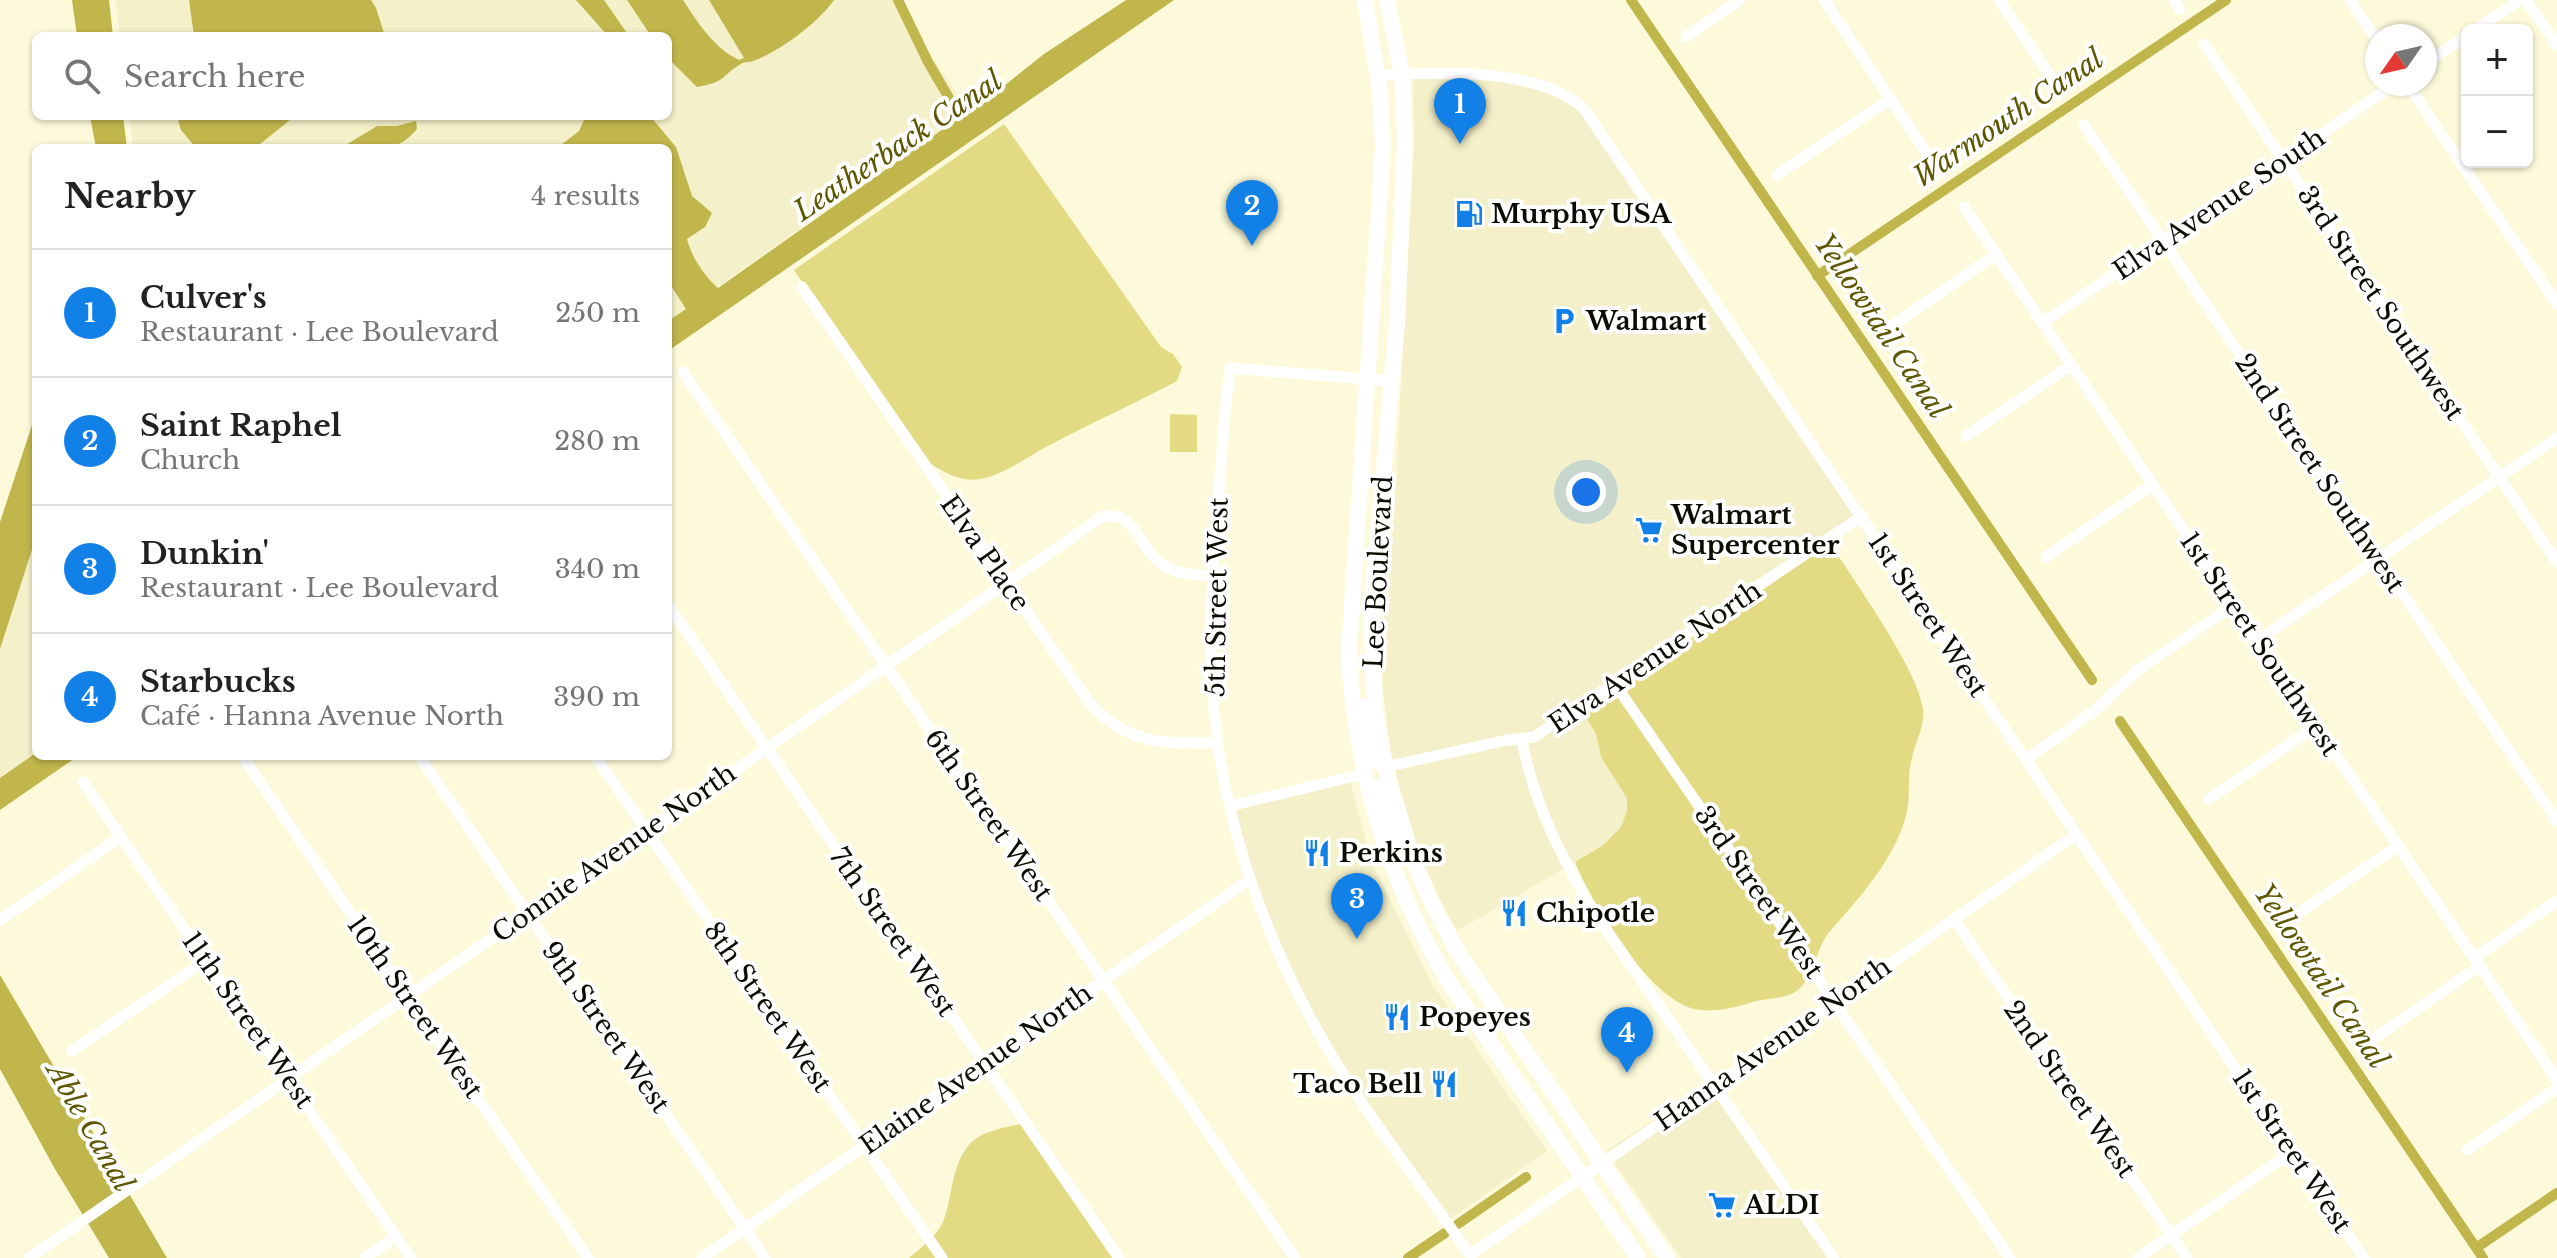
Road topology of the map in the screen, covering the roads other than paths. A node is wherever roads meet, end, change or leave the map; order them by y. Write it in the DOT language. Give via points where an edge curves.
graph roads {
  1 [pos="1365,0"];
  2 [pos="1387,0"];
  3 [pos="1740,0"];
  4 [pos="1824,0"];
  5 [pos="1999,0"];
  6 [pos="2350,0"];
  7 [pos="2520,0"];
  8 [pos="2526,0"];
  9 [pos="2366,24"];
  10 [pos="2484,24"];
  11 [pos="1686,37"];
  12 [pos="2461,40"];
  13 [pos="2204,44"];
  14 [pos="2557,45"];
  15 [pos="2437,56"];
  16 [pos="1402,74"];
  17 [pos="1378,75"];
  18 [pos="2060,91"];
  19 [pos="2377,96"];
  20 [pos="2415,96"];
  21 [pos="1890,99"];
  22 [pos="2084,125"];
  23 [pos="2283,160"];
  24 [pos="1940,173"];
  25 [pos="1777,175"];
  26 [pos="1964,207"];
  27 [pos="2163,242"];
  28 [pos="1995,255"];
  29 [pos="802,287"];
  30 [pos="2557,304"];
  31 [pos="2042,323"];
  32 [pos="1893,325"];
  33 [pos="2071,365"];
  34 [pos="683,372"];
  35 [pos="1368,378"];
  36 [pos="1392,381"];
  37 [pos="1966,436"];
  38 [pos="2557,438"];
  39 [pos="2499,476"];
  40 [pos="2152,485"];
  41 [pos="1862,516"];
  42 [pos="2046,557"];
  43 [pos="2378,559"];
  44 [pos="2557,562"];
  45 [pos="1213,576"];
  46 [pos="1006,582"];
  47 [pos="1353,586"];
  48 [pos="2234,605"];
  49 [pos="672,611"];
  50 [pos="2258,640"];
  51 [pos="886,665"];
  52 [pos="1615,684"];
  53 [pos="2316,726"];
  54 [pos="1522,740"];
  55 [pos="1217,743"];
  56 [pos="766,748"];
  57 [pos="2027,759"];
  58 [pos="245,760"];
  59 [pos="422,760"];
  60 [pos="598,760"];
  61 [pos="1385,767"];
  62 [pos="1363,774"];
  63 [pos="83,782"];
  64 [pos="2209,799"];
  65 [pos="1230,806"];
  66 [pos="2557,821"];
  67 [pos="647,830"];
  68 [pos="2077,834"];
  69 [pos="121,837"];
  70 [pos="2398,846"];
  71 [pos="1249,880"];
  72 [pos="2557,901"];
  73 [pos="527,913"];
  74 [pos="1954,919"];
  75 [pos="2290,919"];
  76 [pos="0,920"];
  77 [pos="1449,936"];
  78 [pos="206,960"];
  79 [pos="2477,962"];
  80 [pos="1104,981"];
  81 [pos="408,995"];
  82 [pos="1834,1002"];
  83 [pos="2376,1037"];
  84 [pos="72,1051"];
  85 [pos="985,1064"];
  86 [pos="289,1078"];
  87 [pos="2557,1080"];
  88 [pos="1714,1084"];
  89 [pos="2557,1088"];
  90 [pos="864,1147"];
  91 [pos="2467,1150"];
  92 [pos="2292,1152"];
  93 [pos="1601,1163"];
  94 [pos="1582,1176"];
  95 [pos="746,1229"];
  96 [pos="2171,1235"];
  97 [pos="396,1236"];
  98 [pos="1471,1256"];
  99 [pos="29,1258"];
  100 [pos="365,1258"];
  101 [pos="411,1258"];
  102 [pos="588,1258"];
  103 [pos="702,1258"];
  104 [pos="765,1258"];
  105 [pos="942,1258"];
  106 [pos="1119,1258"];
  107 [pos="1295,1258"];
  108 [pos="1638,1258"];
  109 [pos="1667,1258"];
  110 [pos="1834,1258"];
  111 [pos="2010,1258"];
  112 [pos="2138,1258"];
  113 [pos="2187,1258"];
  114 [pos="2364,1258"];
  1 -- 17 [label="main road, Lee Boulevard"];
  2 -- 16 [label="main road, Lee Boulevard"];
  3 -- 11 [label="street"];
  4 -- 21 [label="street"];
  5 -- 18 [label="street"];
  6 -- 9 [label="street"];
  7 -- 10 [label="street"];
  8 -- 14 [label="street"];
  12 -- 15 [label="street"];
  13 -- 23 [label="street, 3rd Street Southwest"];
  16 -- 17 [label="street, 1st Street West"];
  16 -- 36 [label="main road, Lee Boulevard" via="1404,202"];
  16 -- 41 [label="street, 1st Street West" via="1536,82 1564,93 1584,109"];
  17 -- 35 [label="main road, Lee Boulevard" via="1383,145"];
  19 -- 23 [label="street, Elva Avenue South"];
  20 -- 30 [label="street"];
  21 -- 24 [label="street"];
  21 -- 25 [label="street"];
  22 -- 27 [label="street, 2nd Street Southwest"];
  23 -- 27 [label="street, Elva Avenue South"];
  23 -- 39 [label="street, 3rd Street Southwest"];
  26 -- 28 [label="street, 1st Street Southwest"];
  27 -- 31 [label="street, Elva Avenue South"];
  27 -- 43 [label="street, 2nd Street Southwest"];
  28 -- 31 [label="street, 1st Street Southwest"];
  28 -- 32 [label="street"];
  29 -- 46 [label="street, Elva Place"];
  31 -- 33 [label="street, 1st Street Southwest"];
  33 -- 37 [label="street"];
  33 -- 40 [label="street, 1st Street Southwest"];
  34 -- 51 [label="street, 6th Street West"];
  35 -- 36 [label="street, 5th Street West"];
  35 -- 45 [label="street, 5th Street West" via="1230,368"];
  35 -- 47 [label="main road, Lee Boulevard"];
  36 -- 61 [label="main road, Lee Boulevard" via="1371,640"];
  38 -- 39 [label="street"];
  39 -- 43 [label="street"];
  39 -- 44 [label="street, 3rd Street Southwest"];
  40 -- 42 [label="street"];
  40 -- 48 [label="street, 1st Street Southwest"];
  41 -- 52 [label="street, Elva Avenue North"];
  41 -- 57 [label="street, 1st Street West"];
  43 -- 50 [label="street"];
  43 -- 66 [label="street, 2nd Street Southwest"];
  45 -- 46 [label="street, Connie Avenue North" via="1159,562 1127,520 1116,514 1103,516"];
  45 -- 55 [label="street, 5th Street West"];
  46 -- 51 [label="street, Connie Avenue North"];
  46 -- 55 [label="street, Elva Place" via="1080,692 1111,724 1157,742"];
  47 -- 61 [label="main road" via="1371,754"];
  47 -- 62 [label="main road, Lee Boulevard" via="1350,682"];
  48 -- 50 [label="street, 1st Street Southwest"];
  48 -- 57 [label="street" via="2139,669 2084,719"];
  49 -- 56 [label="street, 7th Street West"];
  50 -- 53 [label="street, 1st Street Southwest"];
  51 -- 56 [label="street, Connie Avenue North"];
  51 -- 80 [label="street, 6th Street West"];
  52 -- 54 [label="street, Elva Avenue North" via="1550,729"];
  52 -- 82 [label="street, 3rd Street West"];
  53 -- 64 [label="street"];
  53 -- 70 [label="street, 1st Street Southwest"];
  54 -- 61 [label="street, Elva Avenue North"];
  54 -- 88 [label="street" via="1542,815 1567,867"];
  55 -- 65 [label="street, 5th Street West"];
  56 -- 67 [label="street, Connie Avenue North"];
  56 -- 85 [label="street, 7th Street West"];
  57 -- 68 [label="street, 1st Street West"];
  58 -- 81 [label="street, 10th Street West"];
  59 -- 73 [label="street, 9th Street West"];
  60 -- 67 [label="street, 8th Street West"];
  61 -- 77 [label="main road, Lee Boulevard" via="1412,856"];
  62 -- 65 [label="street"];
  62 -- 77 [label="main road" via="1377,790 1427,923"];
  62 -- 94 [label="main road, Lee Boulevard" via="1389,863 1427,945"];
  63 -- 69 [label="street, 11th Street West"];
  65 -- 71 [label="street, 5th Street West"];
  67 -- 73 [label="street, Connie Avenue North"];
  67 -- 90 [label="street, 8th Street West"];
  68 -- 74 [label="street, Hanna Avenue North"];
  68 -- 92 [label="street, 1st Street West"];
  69 -- 76 [label="street"];
  69 -- 78 [label="street, 11th Street West"];
  70 -- 75 [label="street"];
  70 -- 79 [label="street, 1st Street Southwest"];
  71 -- 80 [label="street, Elaine Avenue North"];
  71 -- 98 [label="street, 5th Street West" via="1311,1020"];
  72 -- 79 [label="street"];
  73 -- 81 [label="street, Connie Avenue North"];
  73 -- 95 [label="street, 9th Street West"];
  74 -- 82 [label="street, Hanna Avenue North"];
  74 -- 96 [label="street, 2nd Street West"];
  77 -- 93 [label="main road, Lee Boulevard"];
  78 -- 84 [label="street"];
  78 -- 86 [label="street, 11th Street West"];
  79 -- 83 [label="street"];
  79 -- 87 [label="street, 1st Street Southwest"];
  80 -- 85 [label="street, Elaine Avenue North"];
  80 -- 107 [label="street, 6th Street West"];
  81 -- 86 [label="street, Connie Avenue North"];
  81 -- 102 [label="street, 10th Street West"];
  82 -- 88 [label="street, Hanna Avenue North"];
  82 -- 111 [label="street, 3rd Street West"];
  85 -- 90 [label="street, Elaine Avenue North"];
  85 -- 106 [label="street, 7th Street West"];
  86 -- 97 [label="street, 11th Street West"];
  86 -- 99 [label="street, Connie Avenue North"];
  88 -- 93 [label="street, Hanna Avenue North"];
  88 -- 110 [label="street"];
  89 -- 91 [label="street"];
  90 -- 95 [label="street, Elaine Avenue North"];
  90 -- 105 [label="street, 8th Street West"];
  92 -- 96 [label="street"];
  92 -- 114 [label="street, 1st Street West"];
  93 -- 94 [label="street, Hanna Avenue North"];
  93 -- 109 [label="main road, Lee Boulevard"];
  94 -- 98 [label="street, Hanna Avenue North"];
  94 -- 108 [label="main road, Lee Boulevard"];
  95 -- 103 [label="street, Elaine Avenue North"];
  95 -- 104 [label="street, 9th Street West"];
  96 -- 112 [label="street"];
  96 -- 113 [label="street, 2nd Street West"];
  97 -- 100 [label="street"];
  97 -- 101 [label="street, 11th Street West"];
}
